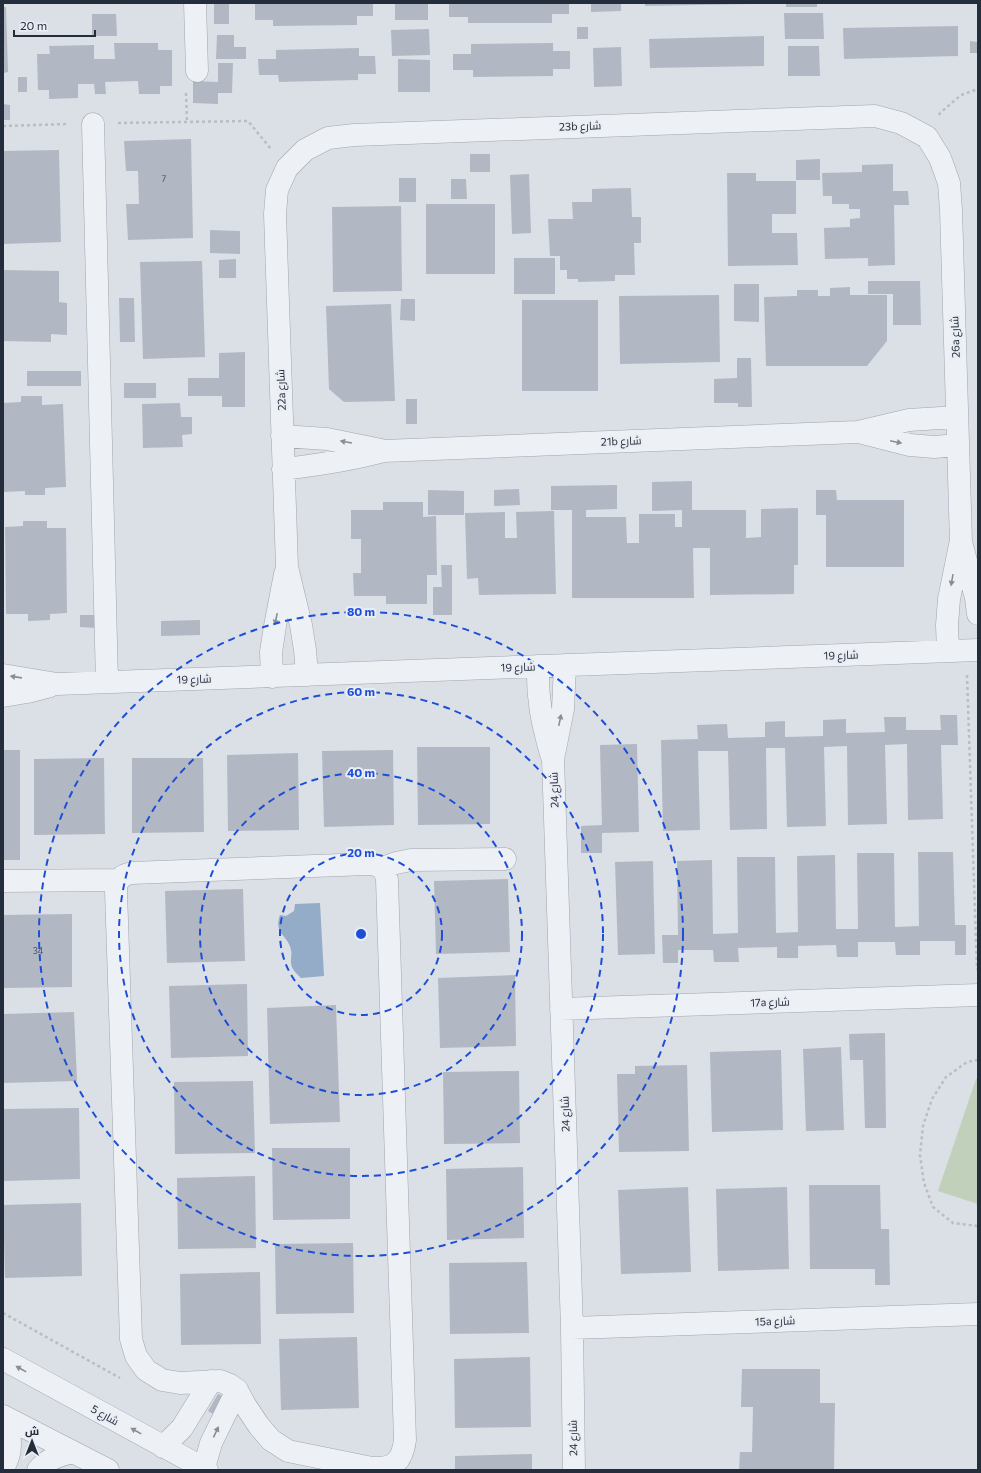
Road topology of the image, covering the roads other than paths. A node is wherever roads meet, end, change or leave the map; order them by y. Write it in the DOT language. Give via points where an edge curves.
graph roads {
  1 [pos="195,3"];
  2 [pos="197,71"];
  3 [pos="93,124"];
  4 [pos="927,137"];
  5 [pos="274,214"];
  6 [pos="957,417"];
  7 [pos="858,432"];
  8 [pos="282,436"];
  9 [pos="958,445"];
  10 [pos="384,451"];
  11 [pos="284,469"];
  12 [pos="961,542"];
  13 [pos="287,567"];
  14 [pos="978,614"];
  15 [pos="964,651"];
  16 [pos="565,665"];
  17 [pos="538,666"];
  18 [pos="3,675"];
  19 [pos="307,675"];
  20 [pos="272,677"];
  21 [pos="106,682"];
  22 [pos="57,684"];
  23 [pos="3,696"];
  24 [pos="553,759"];
  25 [pos="505,859"];
  26 [pos="382,868"];
  27 [pos="118,880"];
  28 [pos="3,881"];
  29 [pos="978,995"];
  30 [pos="561,1009"];
  31 [pos="978,1314"];
  32 [pos="572,1328"];
  33 [pos="3,1359"];
  34 [pos="211,1381"];
  35 [pos="237,1390"];
  36 [pos="4,1416"];
  37 [pos="163,1447"];
  38 [pos="73,1452"];
  39 [pos="3,1468"];
  40 [pos="205,1469"];
  41 [pos="38,1470"];
  42 [pos="108,1470"];
  43 [pos="574,1470"];
  1 -- 2 [label="street"];
  3 -- 21 [label="street"];
  4 -- 5 [label="street, 23b شارع" via="901,123 875,116 328,138 305,150 287,168 277,190"];
  4 -- 6 [label="street, 26a شارع" via="940,158 949,183"];
  5 -- 8 [label="street, 22a شارع"];
  6 -- 7 [label="street, 21b شارع" via="909,420"];
  6 -- 9 [label="street, 26a شارع"];
  7 -- 9 [label="street, 21b شارع, one-way" via="910,444 934,447"];
  7 -- 10 [label="street, 21b شارع"];
  10 -- 8 [label="street, 21b شارع, one-way" via="327,439"];
  8 -- 11 [label="street, 22a شارع"];
  9 -- 12 [label="street, 26a شارع"];
  10 -- 11 [label="street, 21b شارع" via="328,464"];
  11 -- 13 [label="street, 22a شارع"];
  12 -- 14 [label="street, 26a شارع"];
  12 -- 15 [label="street, 26a شارع, one-way" via="949,599 947,625"];
  13 -- 19 [label="street, 22a شارع" via="303,638"];
  13 -- 20 [label="street, 22a شارع, one-way" via="274,626"];
  15 -- 16 [label="street, شارع 19"];
  16 -- 17 [label="street, شارع 19"];
  24 -- 16 [label="street, one-way" via="563,709"];
  17 -- 19 [label="street, شارع 19"];
  17 -- 24 [label="street" via="540,709"];
  22 -- 18 [label="street, شارع 19, one-way"];
  19 -- 20 [label="street, شارع 19"];
  20 -- 21 [label="street, شارع 19"];
  21 -- 22 [label="street, شارع 19"];
  22 -- 23 [label="street, شارع 19"];
  24 -- 30 [label="street, شارع 24"];
  25 -- 26 [label="street" via="411,860"];
  26 -- 27 [label="street" via="375,864 367,864 132,873 124,874"];
  26 -- 35 [label="street" via="387,880 404,1452 396,1463 385,1468 372,1468 288,1451 271,1440 259,1426"];
  27 -- 28 [label="street"];
  27 -- 34 [label="street" via="116,898 131,1339 136,1356 146,1370 162,1380 180,1383"];
  29 -- 30 [label="street, 17a شارع"];
  30 -- 32 [label="street, شارع 24"];
  31 -- 32 [label="street, 15a شارع"];
  32 -- 43 [label="street, شارع 24"];
  37 -- 33 [label="street, شارع 5, one-way"];
  34 -- 35 [label="street" via="220,1381"];
  34 -- 37 [label="street" via="182,1428"];
  40 -- 35 [label="street, one-way" via="211,1443"];
  36 -- 38 [label="street"];
  36 -- 39 [label="street" via="10,1433 10,1449"];
  37 -- 40 [label="street, شارع 5"];
  38 -- 41 [label="street" via="57,1456 42,1464"];
  38 -- 42 [label="street"];
}
